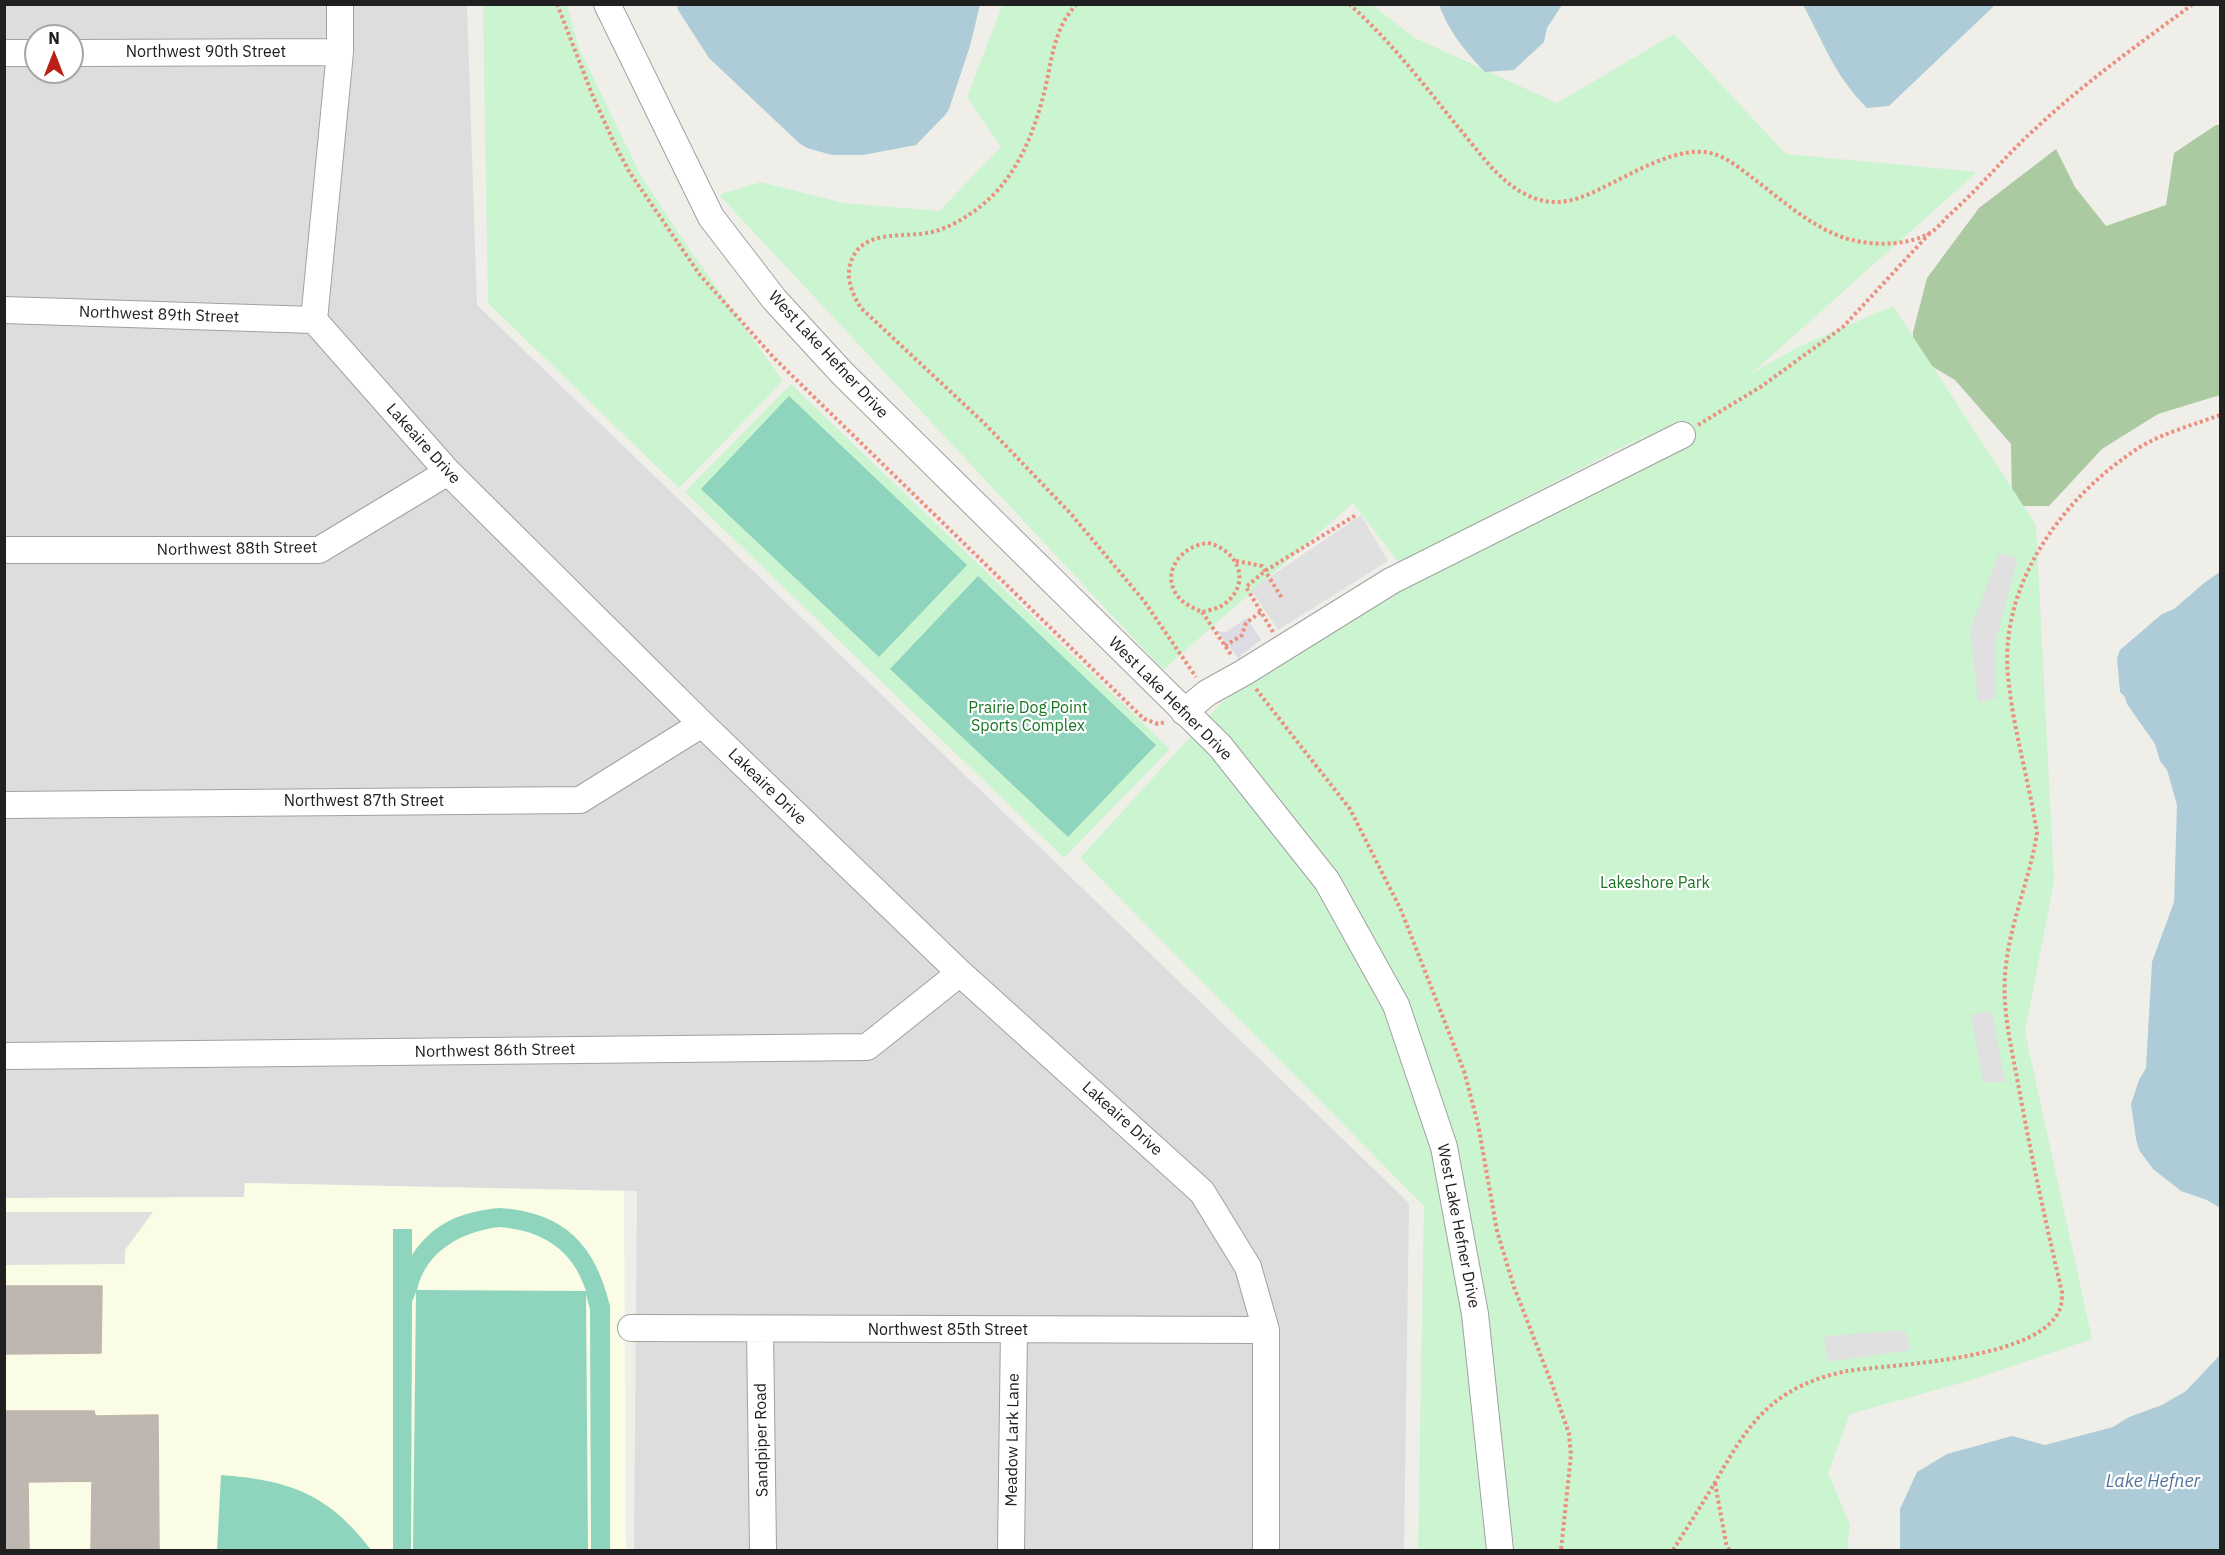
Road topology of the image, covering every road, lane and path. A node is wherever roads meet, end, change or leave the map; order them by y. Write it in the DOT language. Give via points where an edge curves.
graph roads {
  1 [pos="340,4"];
  2 [pos="607,4"];
  3 [pos="1077,4"];
  4 [pos="1349,4"];
  5 [pos="2193,4"];
  6 [pos="340,52"];
  7 [pos="4,53"];
  8 [pos="24,53"];
  9 [pos="84,53"];
  10 [pos="1930,233"];
  11 [pos="4,310"];
  12 [pos="314,320"];
  13 [pos="2220,415"];
  14 [pos="1682,435"];
  15 [pos="448,472"];
  16 [pos="1356,515"];
  17 [pos="4,550"];
  18 [pos="1236,561"];
  19 [pos="1265,571"];
  20 [pos="1282,598"];
  21 [pos="1262,611"];
  22 [pos="1202,612"];
  23 [pos="1271,639"];
  24 [pos="1225,646"];
  25 [pos="1243,673"];
  26 [pos="1207,693"];
  27 [pos="1184,712"];
  28 [pos="702,724"];
  29 [pos="4,805"];
  30 [pos="960,973"];
  31 [pos="4,1056"];
  32 [pos="631,1328"];
  33 [pos="760,1330"];
  34 [pos="1014,1330"];
  35 [pos="1266,1330"];
  36 [pos="1715,1482"];
  37 [pos="763,1551"];
  38 [pos="1011,1551"];
  39 [pos="1266,1551"];
  40 [pos="1500,1551"];
  41 [pos="1673,1551"];
  42 [pos="1729,1551"];
  1 -- 6 [label="street"];
  2 -- 27 [label="street, West Lake Hefner Drive" via="711,217 774,299 841,372"];
  3 -- 26 [label="path" via="1059,30 1030,136 1015,168 998,190 957,222 932,232 888,236 861,245 853,256 849,281 861,308 984,423 1071,514 1144,601"];
  4 -- 10 [label="path" via="1405,61 1492,167 1526,195 1569,203 1646,166 1683,153 1699,152 1715,154 1816,225 1843,237 1869,243 1900,243"];
  5 -- 10 [label="path" via="2102,72 2035,129"];
  6 -- 9 [label="street, Northwest 90th Street"];
  6 -- 12 [label="street"];
  7 -- 8 [label="street"];
  10 -- 14 [label="path" via="1843,327 1762,386"];
  11 -- 12 [label="street, Northwest 89th Street"];
  12 -- 15 [label="street, Lakeaire Drive"];
  13 -- 36 [label="path" via="2142,446 2097,479 2040,549 2022,583 2012,614 2008,674 2037,833 2012,926 2004,998 2061,1305 2048,1325 2006,1348 1847,1371 1813,1380 1787,1394 1747,1430"];
  14 -- 25 [label="street" via="1391,581"];
  15 -- 17 [label="street, Northwest 88th Street" via="319,550"];
  15 -- 28 [label="street, Lakeaire Drive"];
  16 -- 19 [label="path"];
  18 -- 19 [label="path" via="1262,566"];
  18 -- 22 [label="path" via="1236,591 1222,606"];
  18 -- 22 [label="path" via="1229,552 1208,543 1186,549 1178,558 1173,568 1175,591"];
  19 -- 20 [label="path"];
  19 -- 21 [label="path" via="1246,587"];
  21 -- 23 [label="path" via="1271,626"];
  21 -- 24 [label="path" via="1246,623 1242,635"];
  22 -- 24 [label="path"];
  24 -- 25 [label="path"];
  25 -- 26 [label="street"];
  26 -- 27 [label="street"];
  27 -- 40 [label="street, West Lake Hefner Drive" via="1220,746 1327,881 1396,1005 1444,1147 1475,1314"];
  28 -- 29 [label="street, Northwest 87th Street" via="580,800"];
  28 -- 30 [label="street, Lakeaire Drive"];
  30 -- 31 [label="street, Northwest 86th Street" via="867,1047"];
  30 -- 35 [label="street, Lakeaire Drive" via="1202,1192 1248,1267"];
  32 -- 33 [label="street, Northwest 85th Street"];
  33 -- 34 [label="street, Northwest 85th Street"];
  33 -- 37 [label="street, Sandpiper Road"];
  34 -- 35 [label="street, Northwest 85th Street"];
  34 -- 38 [label="street, Meadow Lark Lane"];
  35 -- 39 [label="street, Lakeaire Drive"];
  36 -- 41 [label="path"];
  36 -- 42 [label="path"];
}
